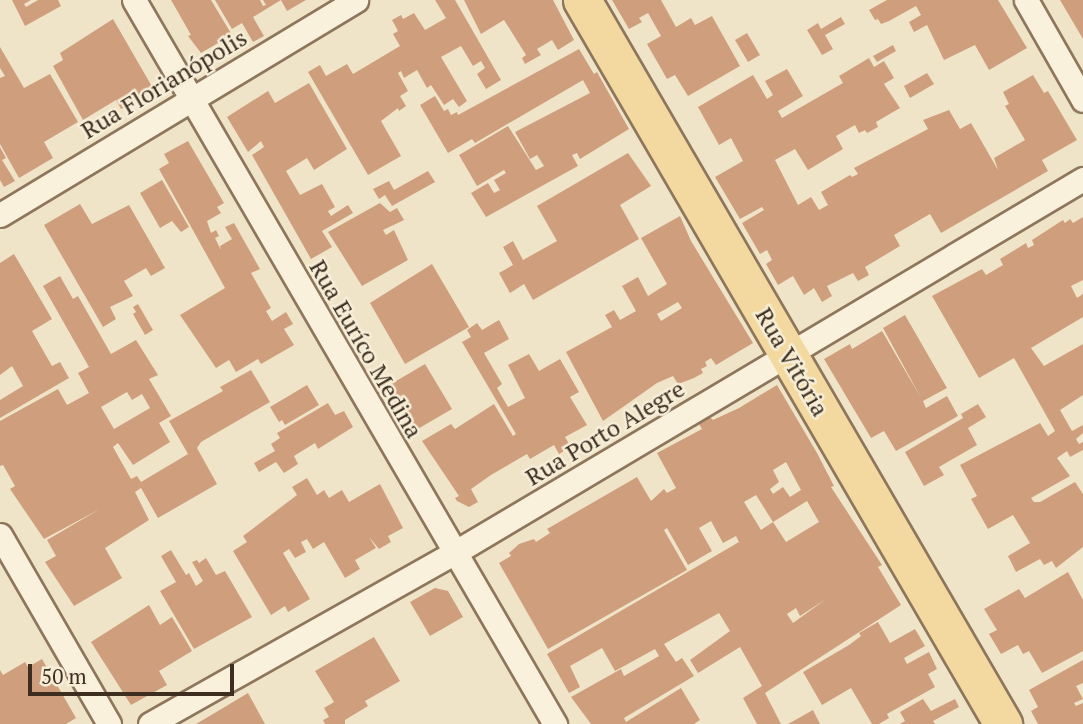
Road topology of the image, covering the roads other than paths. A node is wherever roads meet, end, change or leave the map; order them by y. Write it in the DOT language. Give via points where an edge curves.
graph roads {
  1 [pos="134,0"];
  2 [pos="356,0"];
  3 [pos="582,0"];
  4 [pos="1026,0"];
  5 [pos="190,98"];
  6 [pos="1083,100"];
  7 [pos="1083,179"];
  8 [pos="0,215"];
  9 [pos="788,355"];
  10 [pos="0,535"];
  11 [pos="454,553"];
  12 [pos="109,724"];
  13 [pos="150,724"];
  14 [pos="555,724"];
  15 [pos="1003,724"];
  1 -- 5 [label="street, Rua Euríco Medina"];
  2 -- 5 [label="street, Rua Florianópolis"];
  3 -- 9 [label="main road, Rua Vitória"];
  4 -- 6 [label="street"];
  5 -- 8 [label="street, Rua Florianópolis"];
  5 -- 11 [label="street, Rua Euríco Medina"];
  7 -- 9 [label="street, Rua Porto Alegre"];
  9 -- 11 [label="street, Rua Porto Alegre"];
  9 -- 15 [label="main road, Rua Vitória"];
  10 -- 12 [label="street"];
  11 -- 13 [label="street, Rua Porto Alegre"];
  11 -- 14 [label="street, Rua Euríco Medina"];
}
